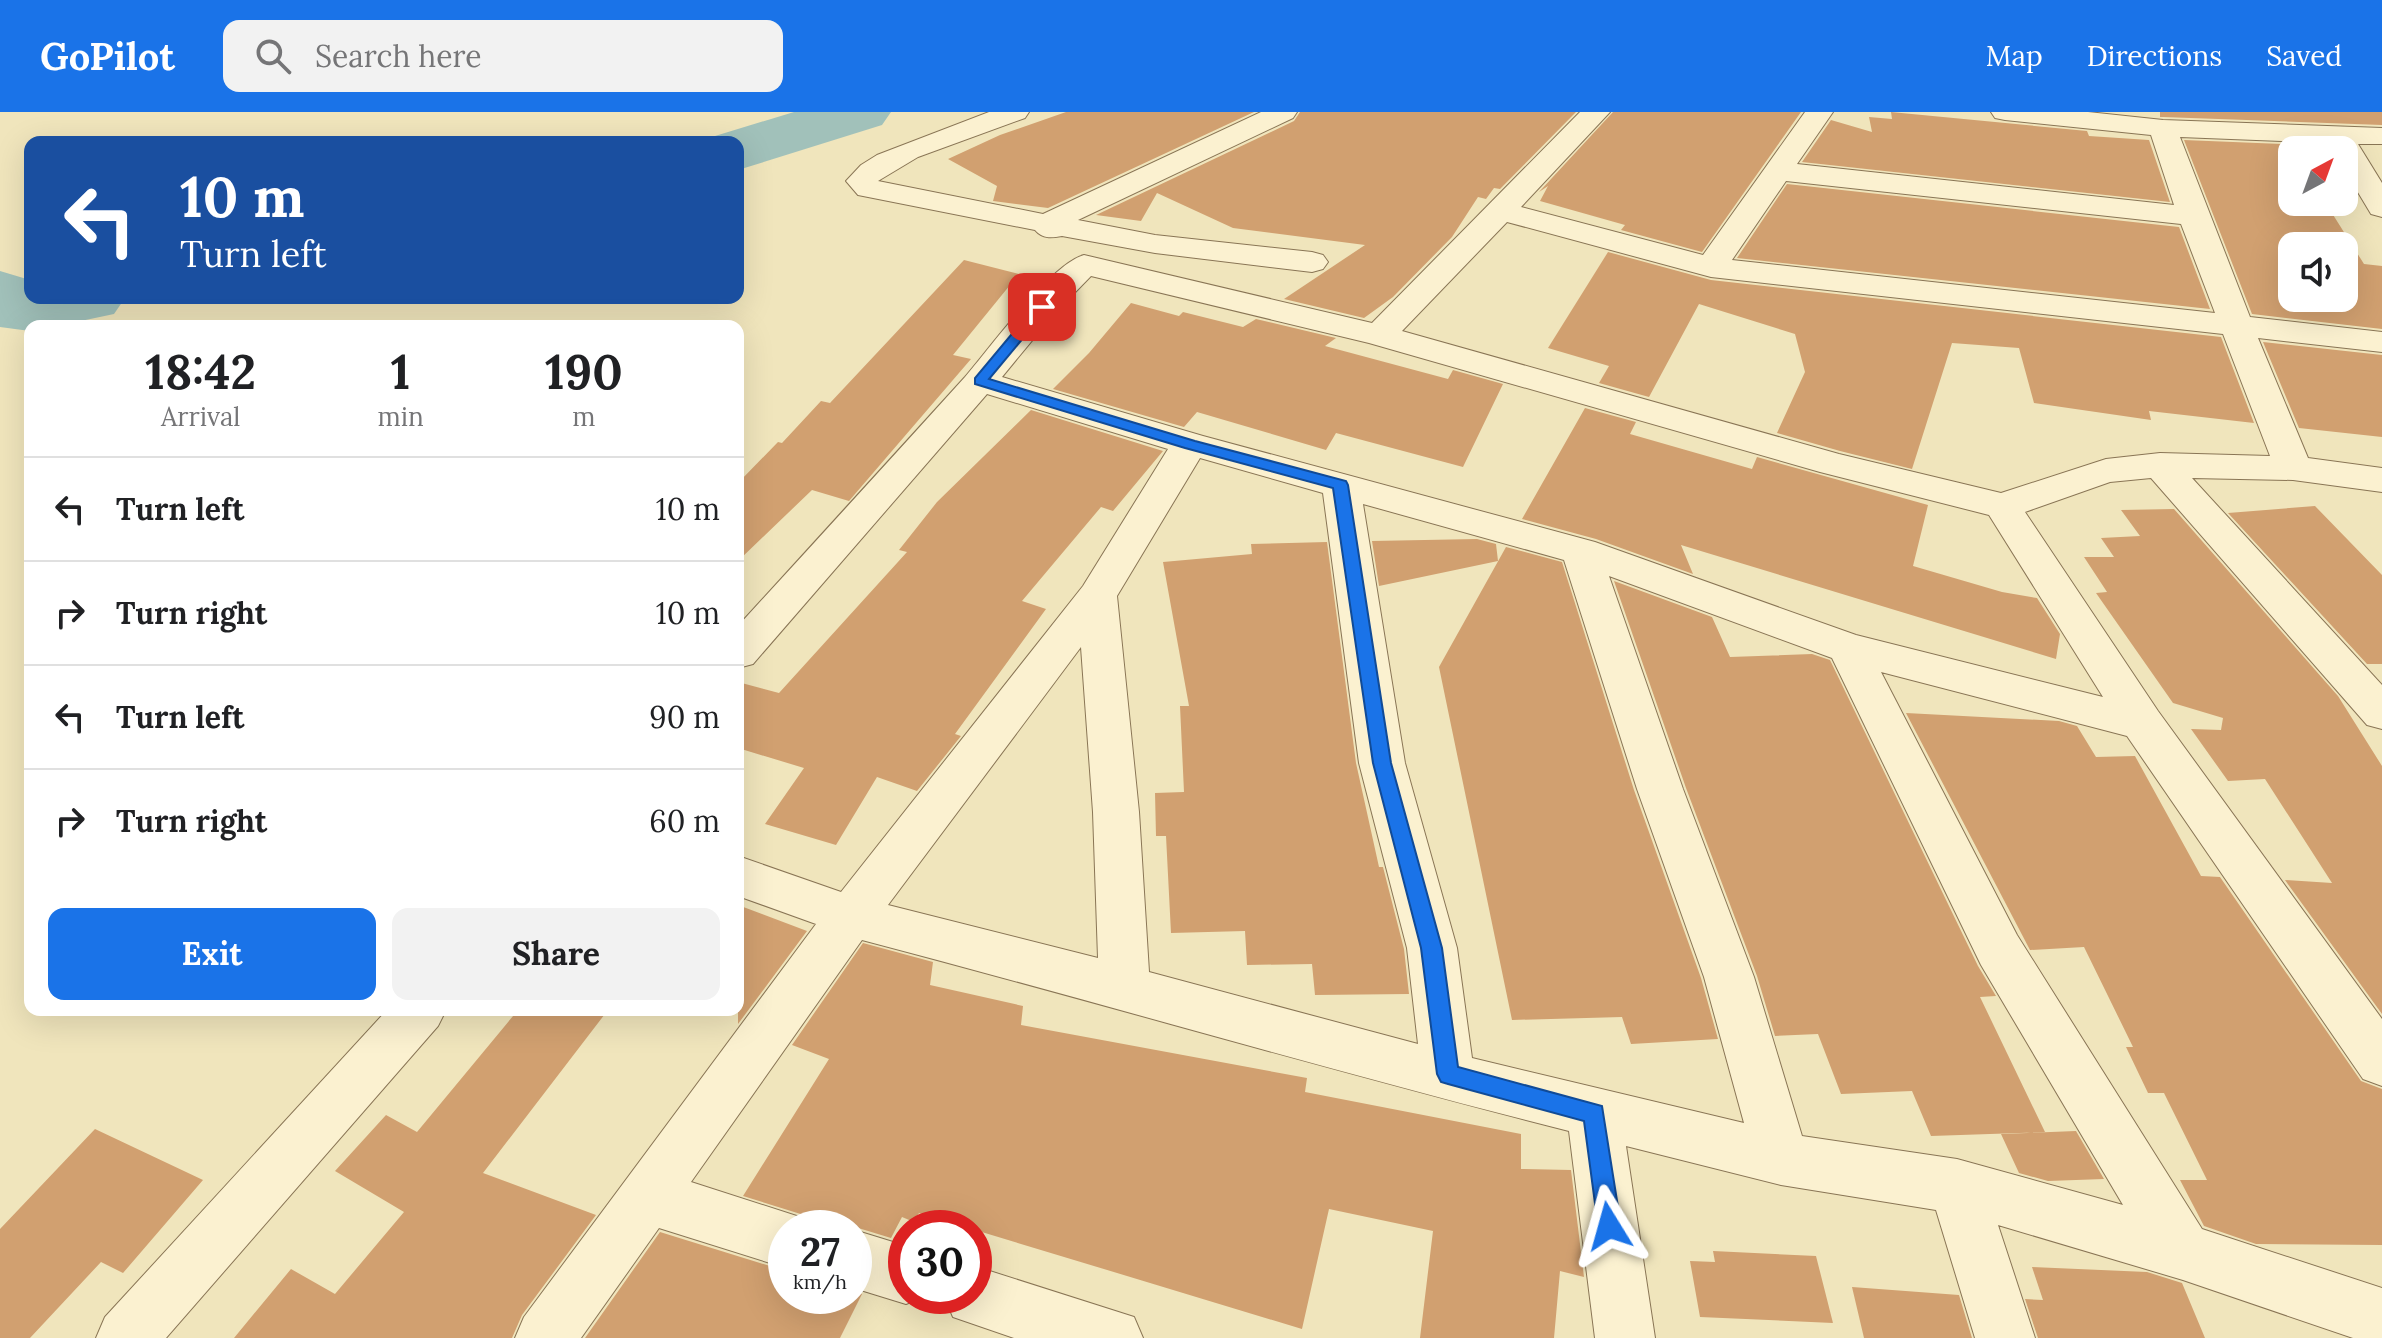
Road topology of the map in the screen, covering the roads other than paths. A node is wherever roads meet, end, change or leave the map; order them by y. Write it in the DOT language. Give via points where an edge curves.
graph roads {
  1 [pos="1015,112"];
  2 [pos="1283,112"];
  3 [pos="1596,112"];
  4 [pos="1819,112"];
  5 [pos="2005,112"];
  6 [pos="2074,116"];
  7 [pos="2276,122"];
  8 [pos="2163,128"];
  9 [pos="2339,136"];
  10 [pos="2358,136"];
  11 [pos="2382,136"];
  12 [pos="2358,168"];
  13 [pos="1777,171"];
  14 [pos="2382,208"];
  15 [pos="1501,211"];
  16 [pos="2193,216"];
  17 [pos="1046,224"];
  18 [pos="1312,262"];
  19 [pos="1084,265"];
  20 [pos="1711,267"];
  21 [pos="2234,324"];
  22 [pos="1379,335"];
  23 [pos="2382,342"];
  24 [pos="980,381"];
  25 [pos="1190,444"];
  26 [pos="2160,465"];
  27 [pos="2293,468"];
  28 [pos="2382,480"];
  29 [pos="1341,485"];
  30 [pos="2002,506"];
  31 [pos="1581,551"];
  32 [pos="1097,596"];
  33 [pos="744,646"];
  34 [pos="1848,648"];
  35 [pos="2382,713"];
  36 [pos="2142,723"];
  37 [pos="744,878"];
  38 [pos="851,916"];
  39 [pos="1124,987"];
  40 [pos="415,1016"];
  41 [pos="2382,1062"];
  42 [pos="1448,1074"];
  43 [pos="1594,1114"];
  44 [pos="1781,1159"];
  45 [pos="1957,1186"];
  46 [pos="646,1196"];
  47 [pos="768,1233"];
  48 [pos="2183,1251"];
  49 [pos="992,1301"];
  50 [pos="2382,1318"];
  51 [pos="126,1338"];
  52 [pos="545,1338"];
  53 [pos="1113,1338"];
  54 [pos="1625,1338"];
  55 [pos="2005,1338"];
  1 -- 17 [label="street" via="893,158 867,171 861,181 869,189"];
  2 -- 17 [label="street"];
  3 -- 15 [label="street"];
  4 -- 13 [label="street"];
  5 -- 6 [label="street"];
  6 -- 8 [label="street"];
  7 -- 8 [label="street"];
  7 -- 9 [label="street"];
  8 -- 16 [label="street"];
  10 -- 11 [label="street"];
  12 -- 14 [label="street"];
  13 -- 16 [label="street"];
  13 -- 20 [label="street"];
  15 -- 20 [label="street"];
  15 -- 22 [label="street"];
  16 -- 21 [label="street"];
  17 -- 18 [label="street" via="1155,244"];
  17 -- 19 [label="street"];
  19 -- 22 [label="street"];
  19 -- 24 [label="street"];
  20 -- 21 [label="street"];
  21 -- 23 [label="street"];
  21 -- 27 [label="street"];
  22 -- 30 [label="street" via="1833,464"];
  24 -- 25 [label="street"];
  24 -- 33 [label="street"];
  25 -- 29 [label="street"];
  25 -- 32 [label="street"];
  26 -- 27 [label="street"];
  26 -- 30 [label="street" via="2106,471"];
  26 -- 35 [label="street"];
  27 -- 28 [label="street"];
  29 -- 31 [label="street"];
  29 -- 42 [label="street" via="1382,763 1432,948"];
  30 -- 36 [label="street"];
  31 -- 34 [label="street"];
  31 -- 44 [label="street" via="1729,977"];
  32 -- 38 [label="street"];
  32 -- 39 [label="street" via="1116,812"];
  34 -- 36 [label="street"];
  34 -- 48 [label="street" via="1999,950"];
  36 -- 41 [label="street"];
  37 -- 38 [label="street"];
  38 -- 39 [label="street"];
  38 -- 46 [label="street"];
  39 -- 42 [label="street"];
  40 -- 51 [label="street"];
  42 -- 43 [label="street"];
  43 -- 44 [label="street"];
  43 -- 54 [label="street"];
  44 -- 45 [label="street"];
  45 -- 48 [label="street"];
  45 -- 55 [label="street"];
  46 -- 47 [label="street"];
  46 -- 52 [label="street"];
  48 -- 50 [label="street"];
  49 -- 53 [label="street"];
}
